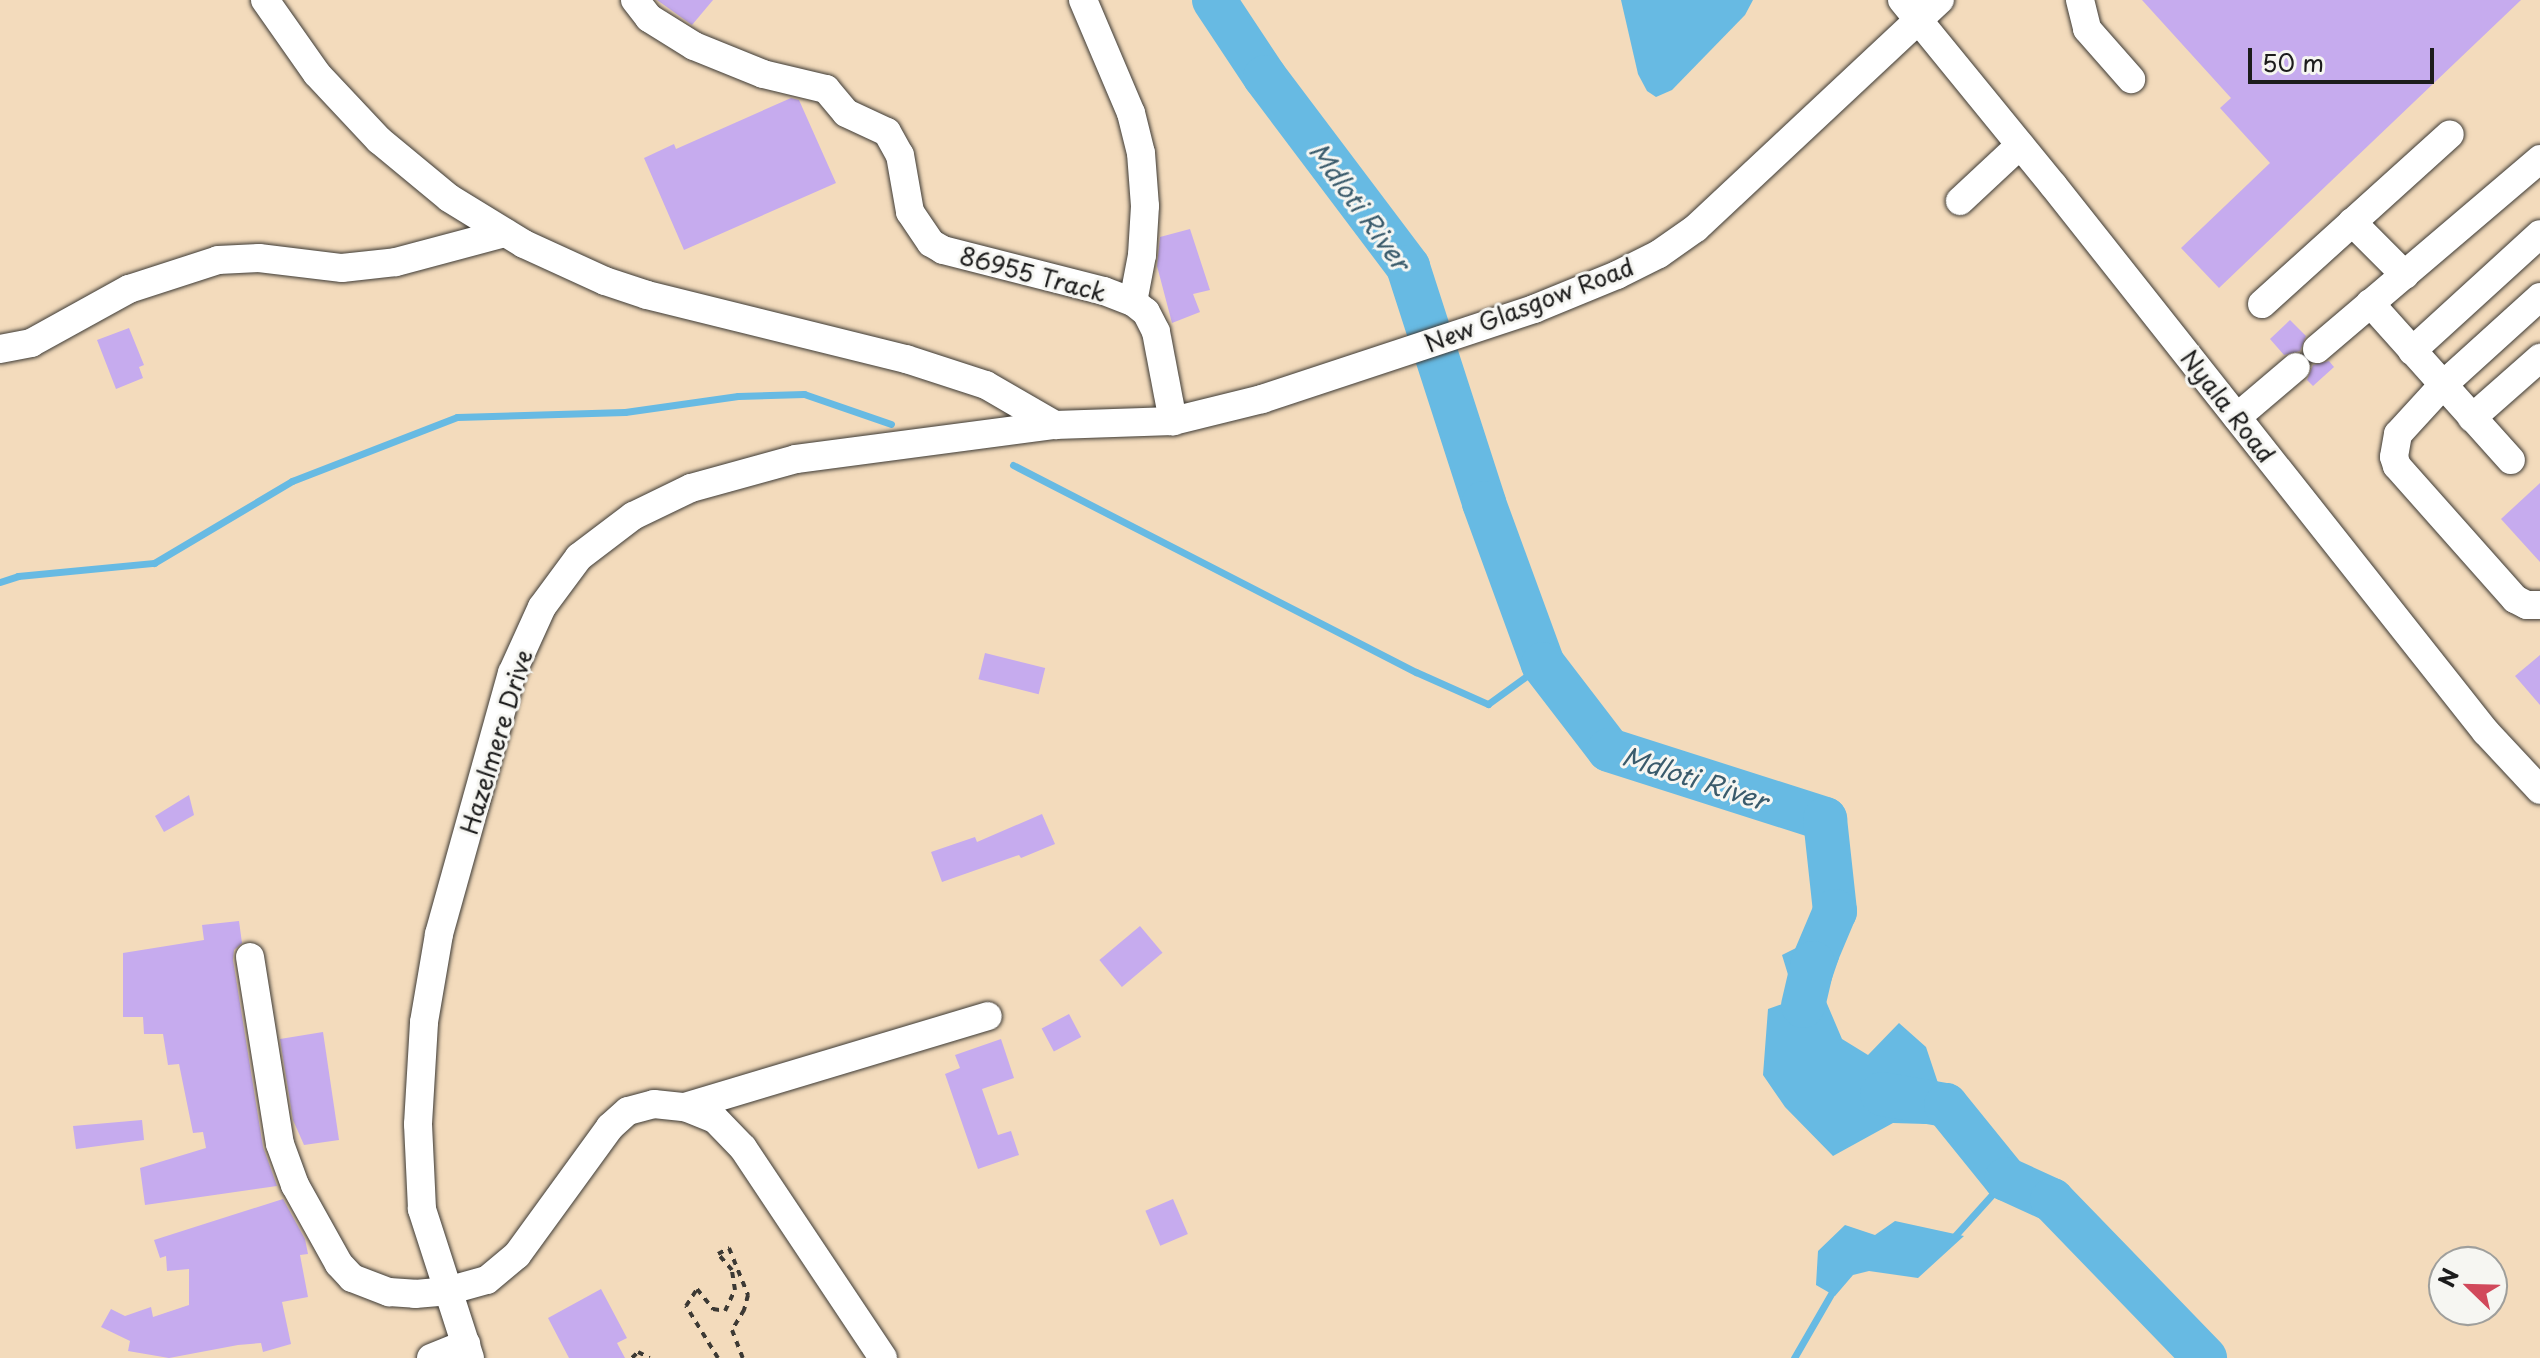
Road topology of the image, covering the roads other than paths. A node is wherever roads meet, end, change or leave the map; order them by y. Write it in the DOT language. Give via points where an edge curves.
graph roads {
  1 [pos="265,0"];
  2 [pos="635,0"];
  3 [pos="1083,0"];
  4 [pos="1940,0"];
  5 [pos="2080,0"];
  6 [pos="1910,10"];
  7 [pos="2131,79"];
  8 [pos="2450,134"];
  9 [pos="2020,145"];
  10 [pos="2540,159"];
  11 [pos="1960,201"];
  12 [pos="2352,222"];
  13 [pos="505,233"];
  14 [pos="2540,234"];
  15 [pos="2405,275"];
  16 [pos="2540,297"];
  17 [pos="1133,302"];
  18 [pos="2370,303"];
  19 [pos="2262,304"];
  20 [pos="0,349"];
  21 [pos="2412,351"];
  22 [pos="2540,358"];
  23 [pos="2442,386"];
  24 [pos="2237,417"];
  25 [pos="2472,418"];
  26 [pos="1173,421"];
  27 [pos="1055,425"];
  28 [pos="2511,460"];
  29 [pos="2540,605"];
  30 [pos="2540,790"];
  31 [pos="250,957"];
  32 [pos="988,1016"];
  33 [pos="685,1107"];
  34 [pos="447,1291"];
  35 [pos="468,1351"];
  36 [pos="431,1358"];
  37 [pos="883,1358"];
  1 -- 13 [label="street" via="317,74 379,140 449,198"];
  2 -- 17 [label="street, 86955 Track" via="649,18 694,46 763,74 826,89 846,113 887,132 900,155 910,212 931,243"];
  3 -- 17 [label="street" via="1131,113 1141,153 1145,206"];
  4 -- 6 [label="street, New Glasgow Road"];
  5 -- 7 [label="street" via="2087,29"];
  6 -- 9 [label="street, Nyala Road"];
  6 -- 26 [label="street, New Glasgow Road" via="1696,228 1659,254 1534,309 1262,399"];
  8 -- 12 [label="street"];
  9 -- 11 [label="street"];
  9 -- 24 [label="street, Nyala Road"];
  10 -- 15 [label="street"];
  12 -- 15 [label="street"];
  12 -- 19 [label="street"];
  13 -- 20 [label="street" via="396,262 342,268 259,258 218,260 129,289 31,343"];
  13 -- 27 [label="street" via="564,264 647,295 906,359 986,385"];
  14 -- 21 [label="street"];
  15 -- 18 [label="street"];
  16 -- 23 [label="street"];
  17 -- 26 [label="street, 86955 Track" via="1146,312 1156,332"];
  18 -- 21 [label="street"];
  18 -- 24 [label="street"];
  21 -- 23 [label="street"];
  22 -- 25 [label="street"];
  23 -- 25 [label="street"];
  23 -- 29 [label="street" via="2398,434 2397,466 2515,599"];
  24 -- 30 [label="street, Nyala Road" via="2486,732"];
  25 -- 28 [label="street"];
  26 -- 27 [label="street, Hazelmere Drive"];
  27 -- 34 [label="street, Hazelmere Drive" via="796,459 691,488 633,516 579,557 542,607 512,673 439,934 424,1022 418,1124 422,1209"];
  31 -- 34 [label="street" via="280,1144 295,1185 339,1264 352,1278 389,1292"];
  32 -- 33 [label="street"];
  33 -- 34 [label="street" via="654,1104 628,1111 610,1127 517,1255 487,1280"];
  33 -- 37 [label="street" via="715,1119 743,1148"];
  34 -- 35 [label="street, Hazelmere Drive"];
  35 -- 36 [label="street"];
}
